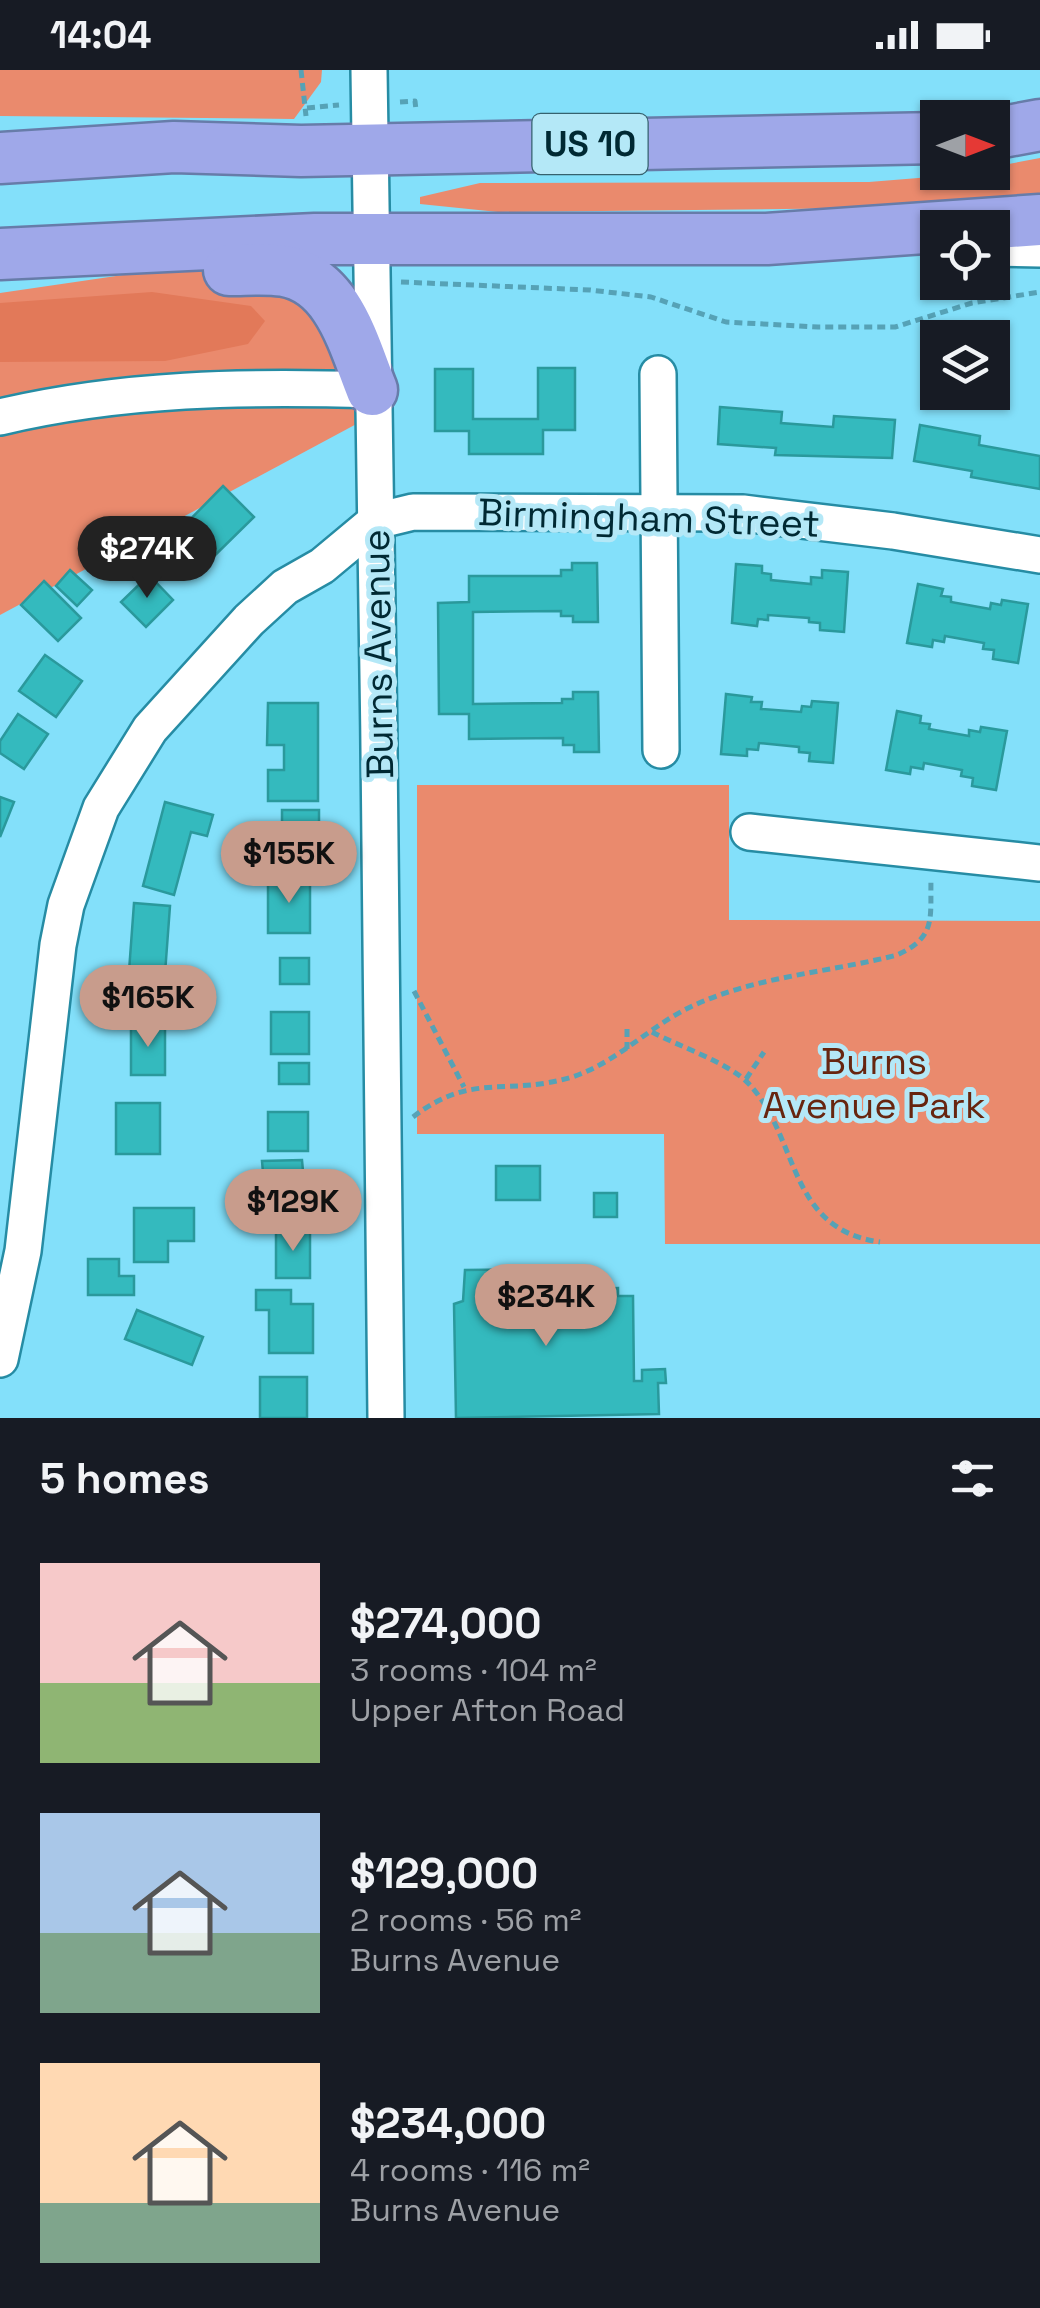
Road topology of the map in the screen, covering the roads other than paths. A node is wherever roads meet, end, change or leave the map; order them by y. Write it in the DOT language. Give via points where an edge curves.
graph roads {
  1 [pos="369,70"];
  2 [pos="1040,125"];
  3 [pos="401,131"];
  4 [pos="1010,131"];
  5 [pos="0,134"];
  6 [pos="920,138"];
  7 [pos="174,147"];
  8 [pos="0,158"];
  9 [pos="1040,220"];
  10 [pos="370,239"];
  11 [pos="768,240"];
  12 [pos="920,245"];
  13 [pos="1010,249"];
  14 [pos="1040,250"];
  15 [pos="0,254"];
  16 [pos="658,374"];
  17 [pos="372,390"];
  18 [pos="0,417"];
  19 [pos="659,512"];
  20 [pos="376,521"];
  21 [pos="1040,555"];
  22 [pos="661,750"];
  23 [pos="749,832"];
  24 [pos="1040,864"];
  25 [pos="0,1356"];
  26 [pos="386,1418"];
  1 -- 3 [label="street, Burns Avenue"];
  2 -- 4 [label="highway"];
  3 -- 6 [label="highway, US 10"];
  3 -- 7 [label="highway, US 10" via="301,151"];
  3 -- 10 [label="street, Burns Avenue"];
  5 -- 7 [label="highway" via="79,134"];
  7 -- 8 [label="highway, US 10"];
  9 -- 11 [label="highway"];
  10 -- 11 [label="highway"];
  10 -- 15 [label="highway"];
  10 -- 17 [label="street, Burns Avenue"];
  11 -- 12 [label="street"];
  13 -- 14 [label="street"];
  15 -- 17 [label="highway" via="111,269 283,271 305,277 340,312"];
  16 -- 19 [label="street"];
  17 -- 18 [label="street" via="222,388 118,396"];
  17 -- 20 [label="street, Burns Avenue"];
  19 -- 20 [label="street, Birmingham Street" via="413,512"];
  19 -- 21 [label="street, Birmingham Street" via="823,521"];
  19 -- 22 [label="street"];
  20 -- 25 [label="street" via="285,587 237,633 150,730 101,808 58,945 22,1251"];
  20 -- 26 [label="street, Burns Avenue"];
  23 -- 24 [label="street"];
}
